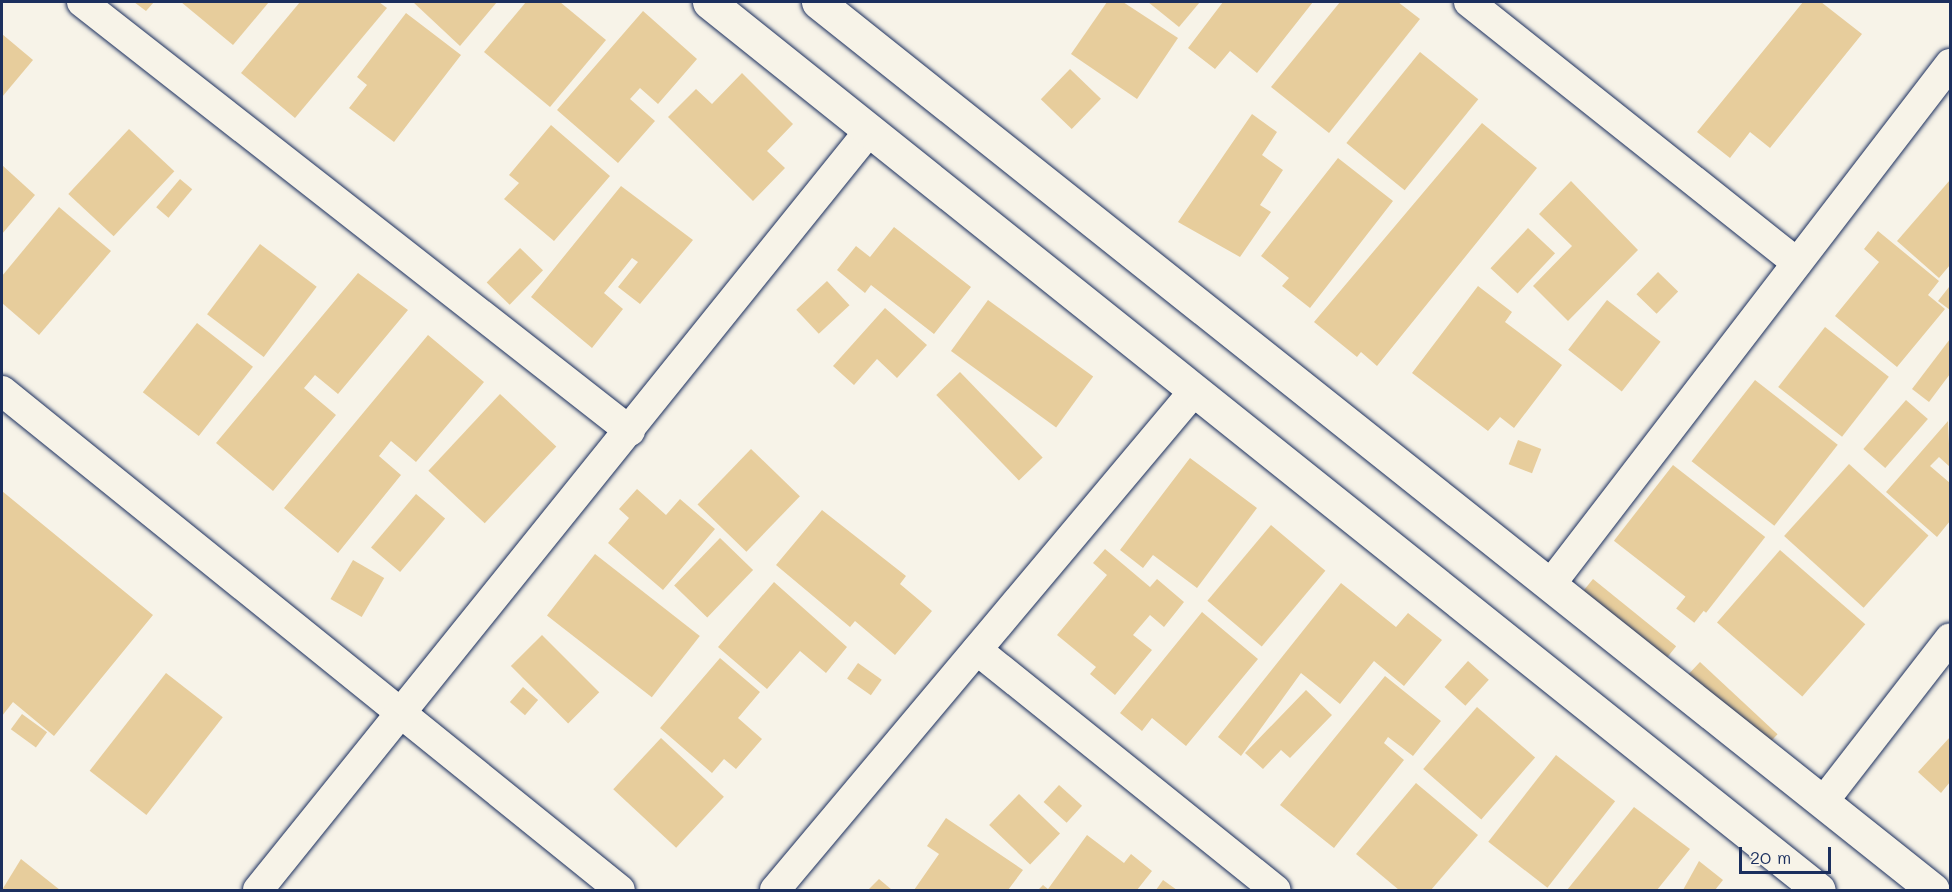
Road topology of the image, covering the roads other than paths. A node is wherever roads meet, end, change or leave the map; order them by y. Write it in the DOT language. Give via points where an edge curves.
graph roads {
  1 [pos="82,2"];
  2 [pos="709,2"];
  3 [pos="818,2"];
  4 [pos="1469,2"];
  5 [pos="1950,64"];
  6 [pos="870,130"];
  7 [pos="1797,262"];
  8 [pos="1195,390"];
  9 [pos="2,391"];
  10 [pos="630,431"];
  11 [pos="1550,585"];
  12 [pos="1950,638"];
  13 [pos="977,650"];
  14 [pos="403,715"];
  15 [pos="1823,802"];
  16 [pos="258,891"];
  17 [pos="620,891"];
  18 [pos="775,891"];
  19 [pos="1275,891"];
  20 [pos="1819,891"];
  21 [pos="1933,891"];
  1 -- 10 [label="street"];
  2 -- 6 [label="street"];
  3 -- 11 [label="street"];
  4 -- 7 [label="street"];
  5 -- 7 [label="street"];
  6 -- 8 [label="street"];
  6 -- 10 [label="street"];
  7 -- 11 [label="street"];
  8 -- 13 [label="street"];
  8 -- 20 [label="street"];
  9 -- 14 [label="street"];
  10 -- 14 [label="street"];
  11 -- 15 [label="street"];
  12 -- 15 [label="street"];
  13 -- 18 [label="street"];
  13 -- 19 [label="street"];
  14 -- 16 [label="street"];
  14 -- 17 [label="street"];
  15 -- 21 [label="street"];
}
